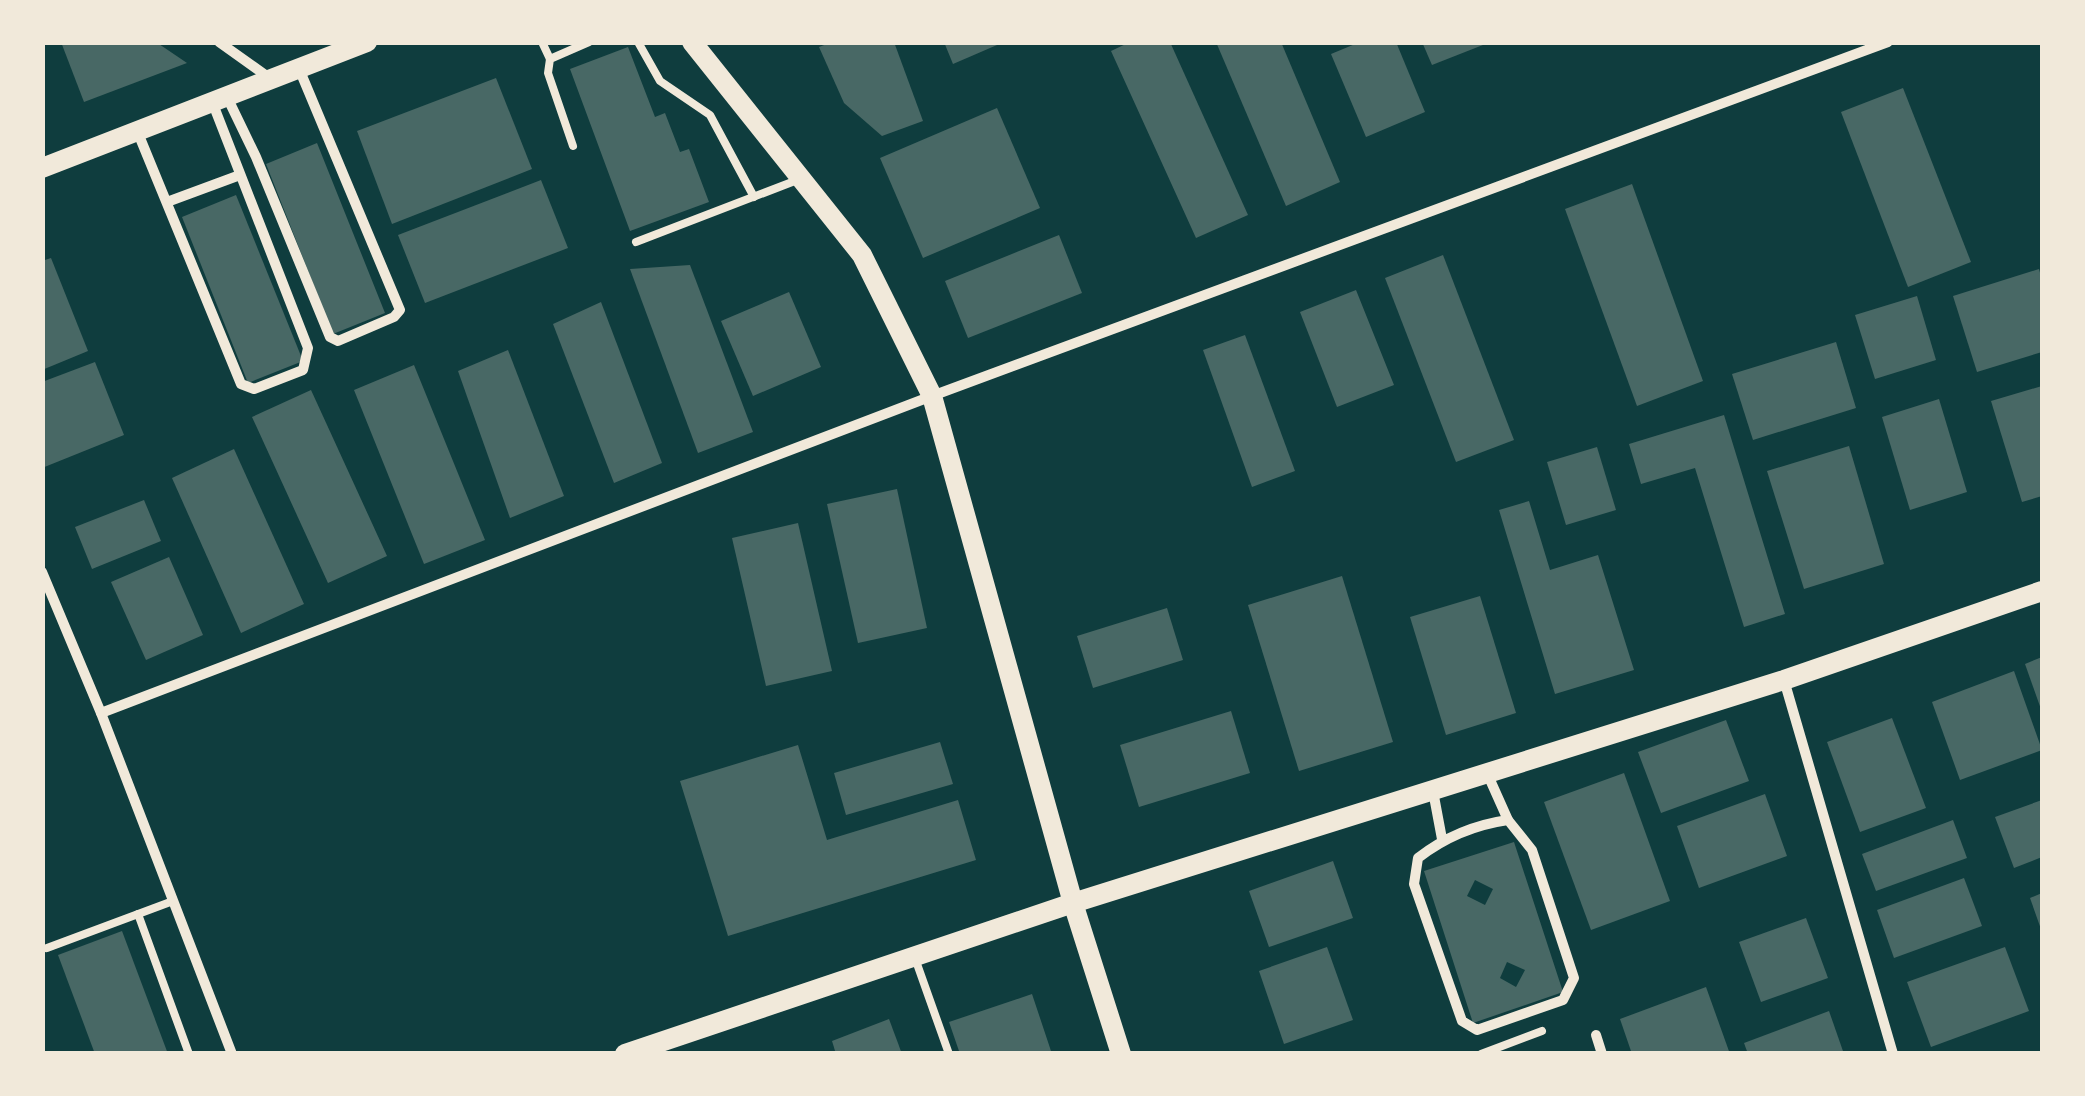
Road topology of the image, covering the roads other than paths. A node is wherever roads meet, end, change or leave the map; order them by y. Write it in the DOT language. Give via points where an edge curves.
graph roads {
  1 [pos="218,42"];
  2 [pos="368,42"];
  3 [pos="542,42"];
  4 [pos="590,42"];
  5 [pos="638,42"];
  6 [pos="692,42"];
  7 [pos="1888,42"];
  8 [pos="550,58"];
  9 [pos="300,71"];
  10 [pos="273,81"];
  11 [pos="220,102"];
  12 [pos="138,133"];
  13 [pos="573,146"];
  14 [pos="42,168"];
  15 [pos="240,175"];
  16 [pos="801,179"];
  17 [pos="754,196"];
  18 [pos="167,202"];
  19 [pos="636,242"];
  20 [pos="932,396"];
  21 [pos="42,572"];
  22 [pos="2042,591"];
  23 [pos="1784,680"];
  24 [pos="101,713"];
  25 [pos="1487,773"];
  26 [pos="1432,790"];
  27 [pos="1508,820"];
  28 [pos="1442,839"];
  29 [pos="173,902"];
  30 [pos="1073,902"];
  31 [pos="138,914"];
  32 [pos="48,948"];
  33 [pos="914,956"];
  34 [pos="1542,1032"];
  35 [pos="1596,1035"];
  36 [pos="189,1054"];
  37 [pos="232,1054"];
  38 [pos="625,1054"];
  39 [pos="949,1054"];
  40 [pos="1121,1054"];
  41 [pos="1481,1054"];
  42 [pos="1602,1054"];
  43 [pos="1893,1054"];
  1 -- 10 [label="street"];
  2 -- 9 [label="main road"];
  3 -- 8 [label="lane"];
  4 -- 8 [label="lane"];
  5 -- 17 [label="lane" via="660,81 710,116"];
  6 -- 16 [label="main road"];
  7 -- 20 [label="street"];
  8 -- 13 [label="lane" via="548,73"];
  9 -- 10 [label="main road"];
  9 -- 11 [label="street" via="400,310 338,341 330,337 256,156"];
  10 -- 11 [label="main road"];
  11 -- 12 [label="main road"];
  11 -- 15 [label="street"];
  12 -- 14 [label="main road"];
  12 -- 18 [label="street"];
  15 -- 18 [label="street"];
  15 -- 18 [label="street" via="308,348 303,370 254,389 241,384"];
  16 -- 17 [label="lane"];
  16 -- 20 [label="main road" via="862,255"];
  17 -- 19 [label="lane"];
  20 -- 24 [label="street"];
  20 -- 30 [label="main road"];
  21 -- 24 [label="street"];
  22 -- 23 [label="main road"];
  23 -- 25 [label="main road"];
  23 -- 43 [label="street"];
  24 -- 29 [label="street"];
  25 -- 26 [label="main road"];
  25 -- 27 [label="street"];
  26 -- 28 [label="street"];
  26 -- 30 [label="main road"];
  27 -- 28 [label="street"];
  27 -- 28 [label="street" via="1532,850 1574,978 1563,1000 1477,1030 1462,1021 1414,884 1418,858"];
  29 -- 31 [label="lane"];
  29 -- 37 [label="street"];
  30 -- 33 [label="main road"];
  30 -- 40 [label="main road"];
  31 -- 32 [label="lane"];
  31 -- 36 [label="lane"];
  33 -- 38 [label="main road"];
  33 -- 39 [label="lane"];
  34 -- 41 [label="lane"];
  35 -- 42 [label="street"];
}
